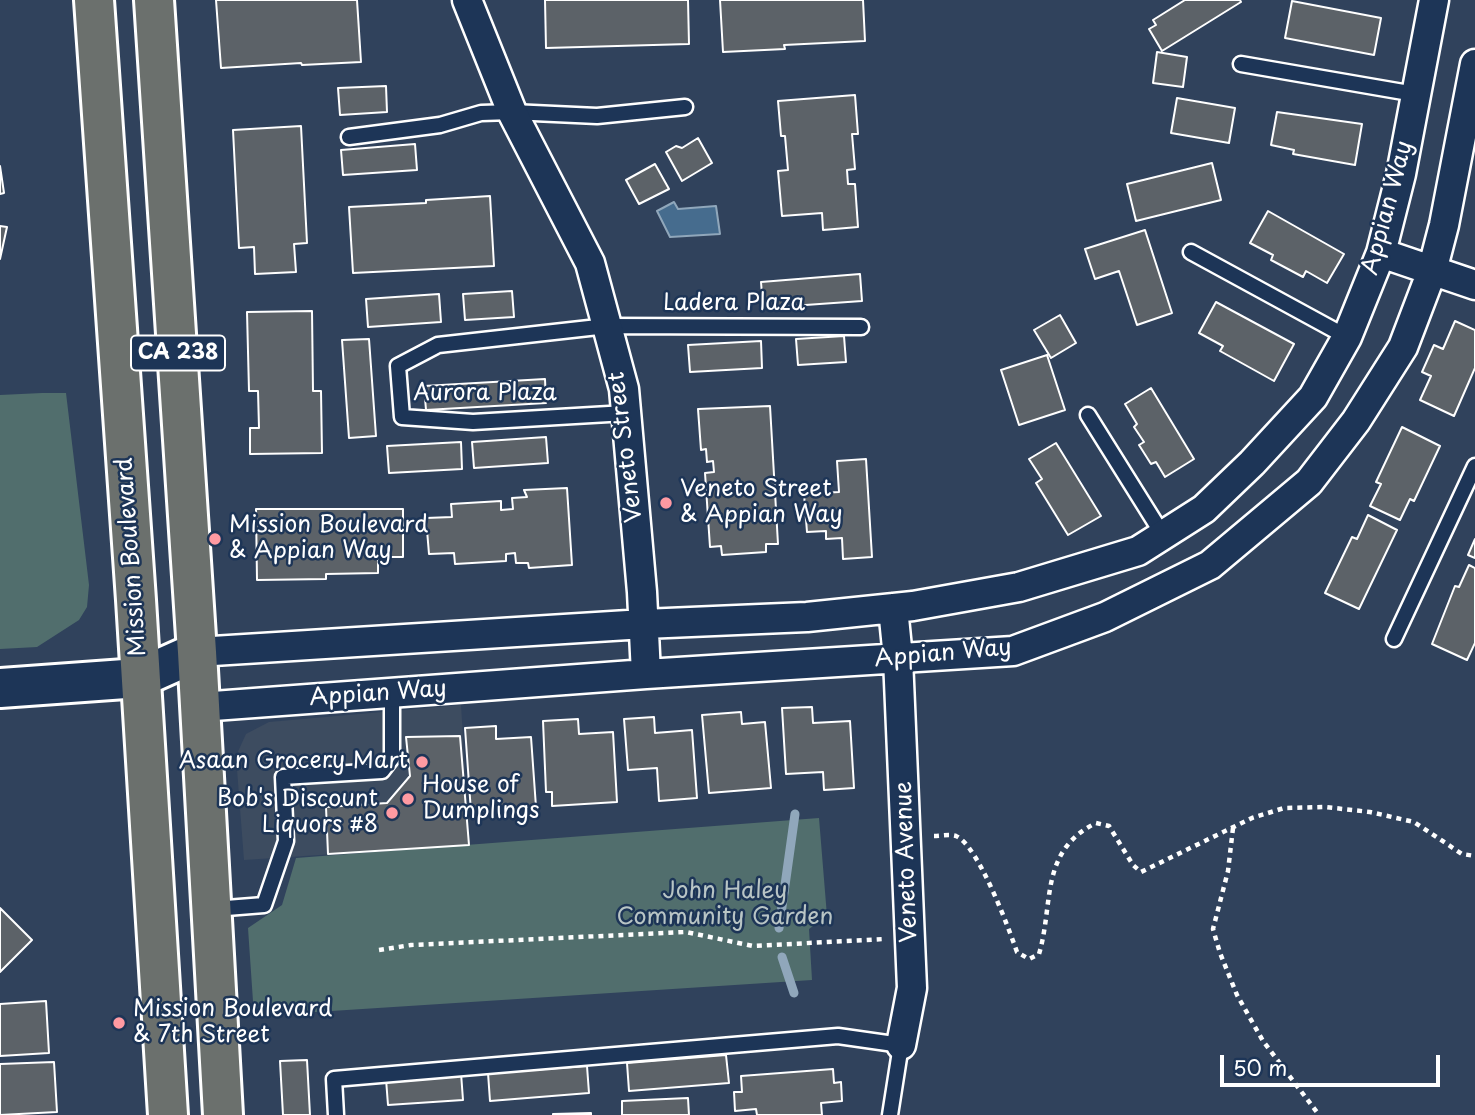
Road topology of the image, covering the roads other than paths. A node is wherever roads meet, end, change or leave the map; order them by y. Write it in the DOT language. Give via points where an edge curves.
graph roads {
  1 [pos="94,0"];
  2 [pos="155,0"];
  3 [pos="467,0"];
  4 [pos="1434,0"];
  5 [pos="1241,64"];
  6 [pos="1475,64"];
  7 [pos="1415,94"];
  8 [pos="685,107"];
  9 [pos="512,112"];
  10 [pos="348,137"];
  11 [pos="1191,252"];
  12 [pos="1381,253"];
  13 [pos="1432,271"];
  14 [pos="1475,285"];
  15 [pos="607,326"];
  16 [pos="861,327"];
  17 [pos="1347,337"];
  18 [pos="626,413"];
  19 [pos="1088,415"];
  20 [pos="1475,466"];
  21 [pos="1163,536"];
  22 [pos="893,608"];
  23 [pos="644,624"];
  24 [pos="1394,639"];
  25 [pos="197,652"];
  26 [pos="898,658"];
  27 [pos="646,674"];
  28 [pos="139,678"];
  29 [pos="0,688"];
  30 [pos="392,693"];
  31 [pos="200,707"];
  32 [pos="211,910"];
  33 [pos="901,1045"];
  34 [pos="168,1115"];
  35 [pos="223,1115"];
  36 [pos="336,1115"];
  37 [pos="890,1115"];
  1 -- 28 [label="main road, Mission Boulevard / CA 238"];
  2 -- 25 [label="main road, CA 238"];
  3 -- 9 [label="street, Veneto Street"];
  4 -- 7 [label="street, Appian Way"];
  5 -- 7 [label="lane"];
  6 -- 13 [label="street, Appian Way"];
  7 -- 12 [label="street, Appian Way"];
  8 -- 9 [label="lane" via="597,116"];
  9 -- 10 [label="lane" via="481,113 440,125"];
  9 -- 15 [label="street, Veneto Street" via="590,263"];
  11 -- 17 [label="lane"];
  12 -- 13 [label="street"];
  12 -- 17 [label="street, Appian Way"];
  13 -- 14 [label="street"];
  13 -- 26 [label="street, Appian Way" via="1403,347 1356,421 1309,482 1210,565 1105,617 1013,651"];
  15 -- 16 [label="lane, Ladera Plaza"];
  15 -- 18 [label="street, Veneto Street"];
  15 -- 18 [label="lane, Aurora Plaza" via="438,345 398,366 402,418 473,422"];
  17 -- 21 [label="street, Appian Way" via="1313,397 1252,463 1204,509"];
  18 -- 23 [label="street, Veneto Street"];
  19 -- 21 [label="lane"];
  20 -- 24 [label="lane"];
  21 -- 22 [label="street, Appian Way" via="1138,551 1019,587"];
  22 -- 23 [label="street, Appian Way"];
  22 -- 26 [label="street, Veneto Avenue"];
  23 -- 25 [label="street, Appian Way"];
  23 -- 27 [label="street, Veneto Street"];
  25 -- 28 [label="street"];
  25 -- 31 [label="main road, CA 238"];
  26 -- 27 [label="street, Appian Way"];
  26 -- 33 [label="street, Veneto Avenue" via="912,988"];
  27 -- 30 [label="street, Appian Way"];
  28 -- 29 [label="street"];
  28 -- 31 [label="street"];
  28 -- 34 [label="main road, Mission Boulevard / CA 238"];
  30 -- 31 [label="street, Appian Way"];
  30 -- 32 [label="lane" via="392,758 382,771 283,777 286,841 264,905"];
  31 -- 32 [label="main road, CA 238"];
  32 -- 35 [label="main road, CA 238"];
  33 -- 36 [label="lane" via="838,1036 334,1079"];
  33 -- 37 [label="lane, Veneto Avenue"];
}
